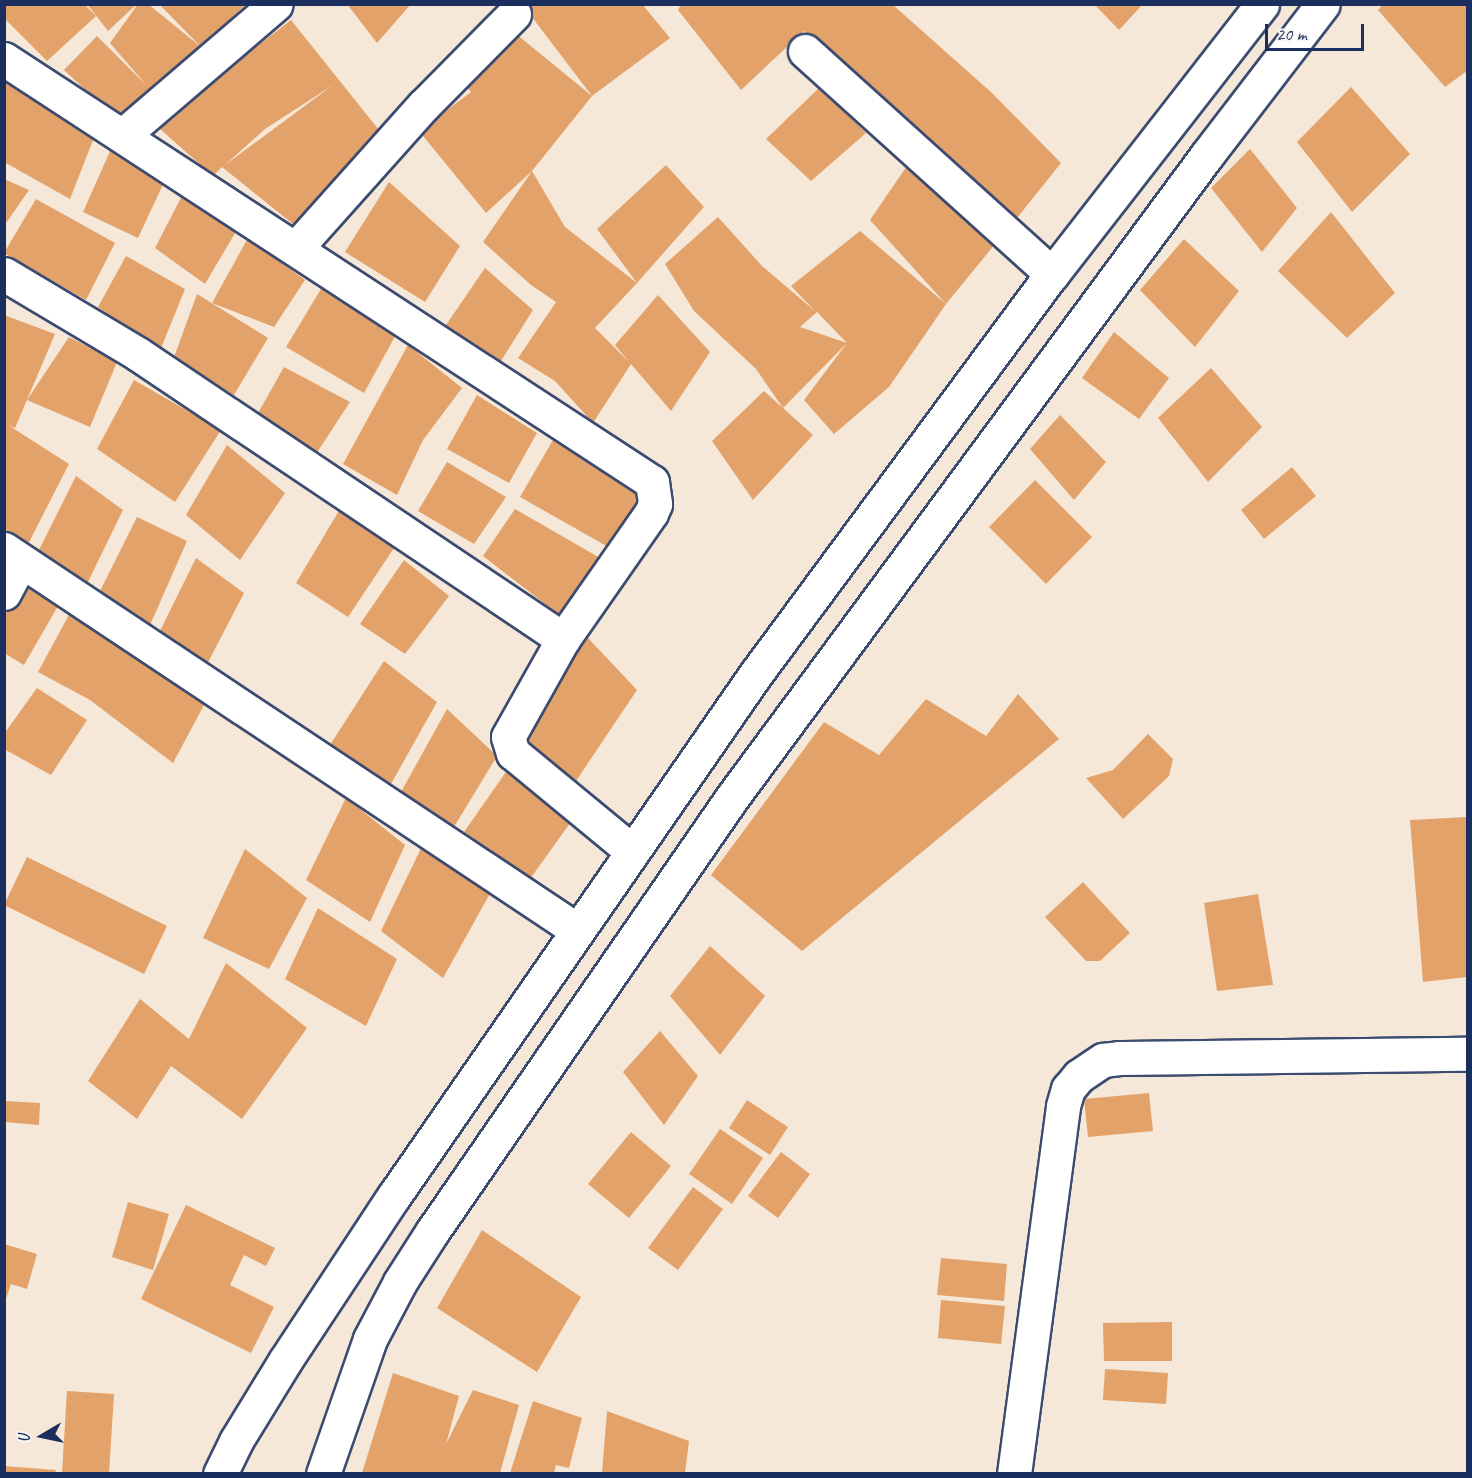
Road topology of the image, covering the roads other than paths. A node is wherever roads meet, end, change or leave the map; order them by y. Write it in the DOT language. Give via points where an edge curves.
graph roads {
  1 [pos="276,4"];
  2 [pos="1262,4"];
  3 [pos="1323,4"];
  4 [pos="514,14"];
  5 [pos="1230,46"];
  6 [pos="805,51"];
  7 [pos="4,59"];
  8 [pos="1268,76"];
  9 [pos="123,135"];
  10 [pos="296,248"];
  11 [pos="4,274"];
  12 [pos="1052,274"];
  13 [pos="13,555"];
  14 [pos="4,593"];
  15 [pos="563,639"];
  16 [pos="632,850"];
  17 [pos="577,930"];
  18 [pos="1467,1054"];
  19 [pos="220,1473"];
  20 [pos="323,1473"];
  21 [pos="1014,1473"];
  1 -- 9 [label="main road"];
  2 -- 5 [label="main road"];
  3 -- 8 [label="main road"];
  4 -- 10 [label="main road" via="424,105"];
  5 -- 8 [label="main road"];
  5 -- 12 [label="main road"];
  6 -- 12 [label="main road"];
  7 -- 9 [label="main road"];
  8 -- 20 [label="main road" via="731,799 432,1232 370,1339"];
  9 -- 10 [label="main road"];
  10 -- 15 [label="main road" via="652,482 655,504 651,513"];
  11 -- 15 [label="main road" via="138,354"];
  12 -- 16 [label="main road" via="755,675"];
  13 -- 14 [label="main road"];
  13 -- 17 [label="main road"];
  15 -- 16 [label="main road" via="509,733 510,749"];
  16 -- 17 [label="main road"];
  17 -- 19 [label="main road" via="285,1361"];
  18 -- 21 [label="main road" via="1119,1058 1103,1060 1079,1076 1068,1089 1063,1106"];
}
